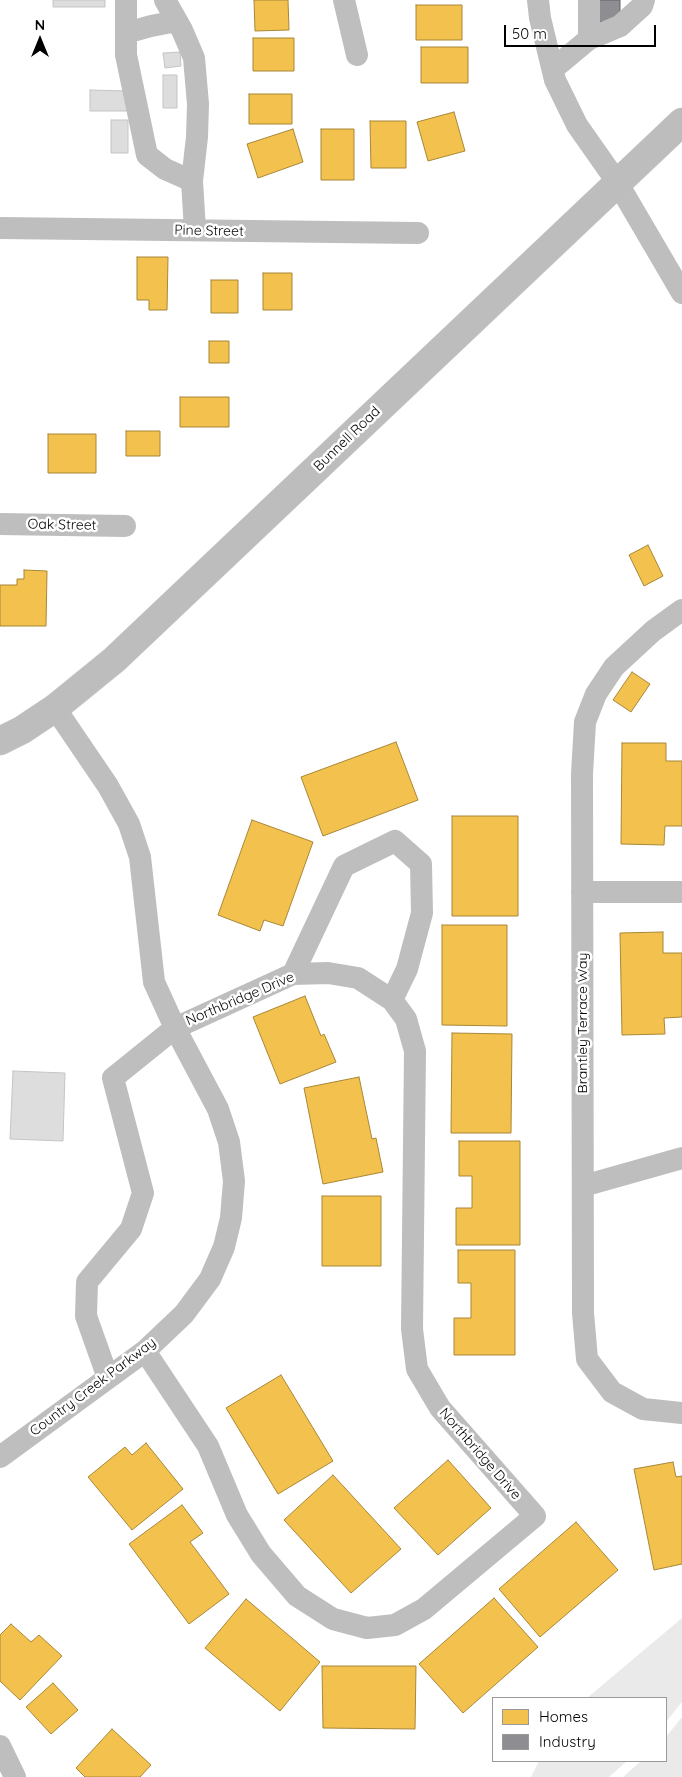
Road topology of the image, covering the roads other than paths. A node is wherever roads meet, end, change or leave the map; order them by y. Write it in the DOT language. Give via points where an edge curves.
graph roads {
  1 [pos="126,0"];
  2 [pos="165,0"];
  3 [pos="344,0"];
  4 [pos="538,0"];
  5 [pos="589,0"];
  6 [pos="644,0"];
  7 [pos="177,21"];
  8 [pos="126,33"];
  9 [pos="589,39"];
  10 [pos="357,55"];
  11 [pos="553,68"];
  12 [pos="682,122"];
  13 [pos="192,181"];
  14 [pos="617,182"];
  15 [pos="0,228"];
  16 [pos="194,230"];
  17 [pos="418,233"];
  18 [pos="682,292"];
  19 [pos="0,524"];
  20 [pos="125,526"];
  21 [pos="682,610"];
  22 [pos="55,708"];
  23 [pos="0,741"];
  24 [pos="582,892"];
  25 [pos="682,892"];
  26 [pos="293,974"];
  27 [pos="392,1000"];
  28 [pos="175,1028"];
  29 [pos="682,1158"];
  30 [pos="583,1186"];
  31 [pos="145,1351"];
  32 [pos="108,1378"];
  33 [pos="682,1413"];
  34 [pos="0,1457"];
  35 [pos="0,1746"];
  36 [pos="15,1777"];
  1 -- 8 [label="street"];
  2 -- 7 [label="street"];
  3 -- 10 [label="street"];
  4 -- 11 [label="street"];
  5 -- 9 [label="street"];
  6 -- 9 [label="street" via="642,6 620,26"];
  7 -- 8 [label="street"];
  7 -- 13 [label="street" via="194,58 198,104"];
  8 -- 13 [label="street" via="126,55 147,155 165,169"];
  9 -- 11 [label="street"];
  11 -- 14 [label="street" via="555,80 577,125"];
  12 -- 14 [label="main road, Bunnell Road"];
  13 -- 16 [label="street"];
  14 -- 18 [label="street"];
  14 -- 22 [label="main road, Bunnell Road" via="114,660"];
  15 -- 16 [label="street, Pine Street"];
  16 -- 17 [label="street, Pine Street"];
  19 -- 20 [label="street, Oak Street"];
  21 -- 24 [label="street, Brantley Terrace Way" via="652,631 614,667 596,694 585,722"];
  22 -- 23 [label="main road, Bunnell Road"];
  22 -- 28 [label="street, Country Creek Parkway" via="108,786 129,824 140,857 154,982"];
  24 -- 25 [label="street"];
  24 -- 30 [label="street, Brantley Terrace Way"];
  26 -- 27 [label="street, Northbridge Drive" via="328,973 358,978"];
  26 -- 27 [label="street" via="344,866 395,841 421,864 422,913 407,969"];
  26 -- 28 [label="street, Northbridge Drive"];
  27 -- 31 [label="street, Northbridge Drive" via="406,1019 415,1052 412,1329 417,1369 440,1408 534,1516 424,1609 395,1624 367,1628 334,1620 297,1596 262,1554 237,1516 208,1446"];
  28 -- 31 [label="street, Country Creek Parkway" via="218,1109 229,1142 234,1181 231,1218 224,1247 210,1279 184,1314"];
  28 -- 32 [label="street, Northbridge Drive" via="113,1078 143,1193 132,1229 87,1282 86,1316"];
  29 -- 30 [label="street"];
  30 -- 33 [label="street, Brantley Terrace Way" via="583,1313 587,1359 612,1392 643,1409"];
  31 -- 32 [label="street, Country Creek Parkway"];
  32 -- 34 [label="street, Country Creek Parkway"];
  35 -- 36 [label="street"];
}
